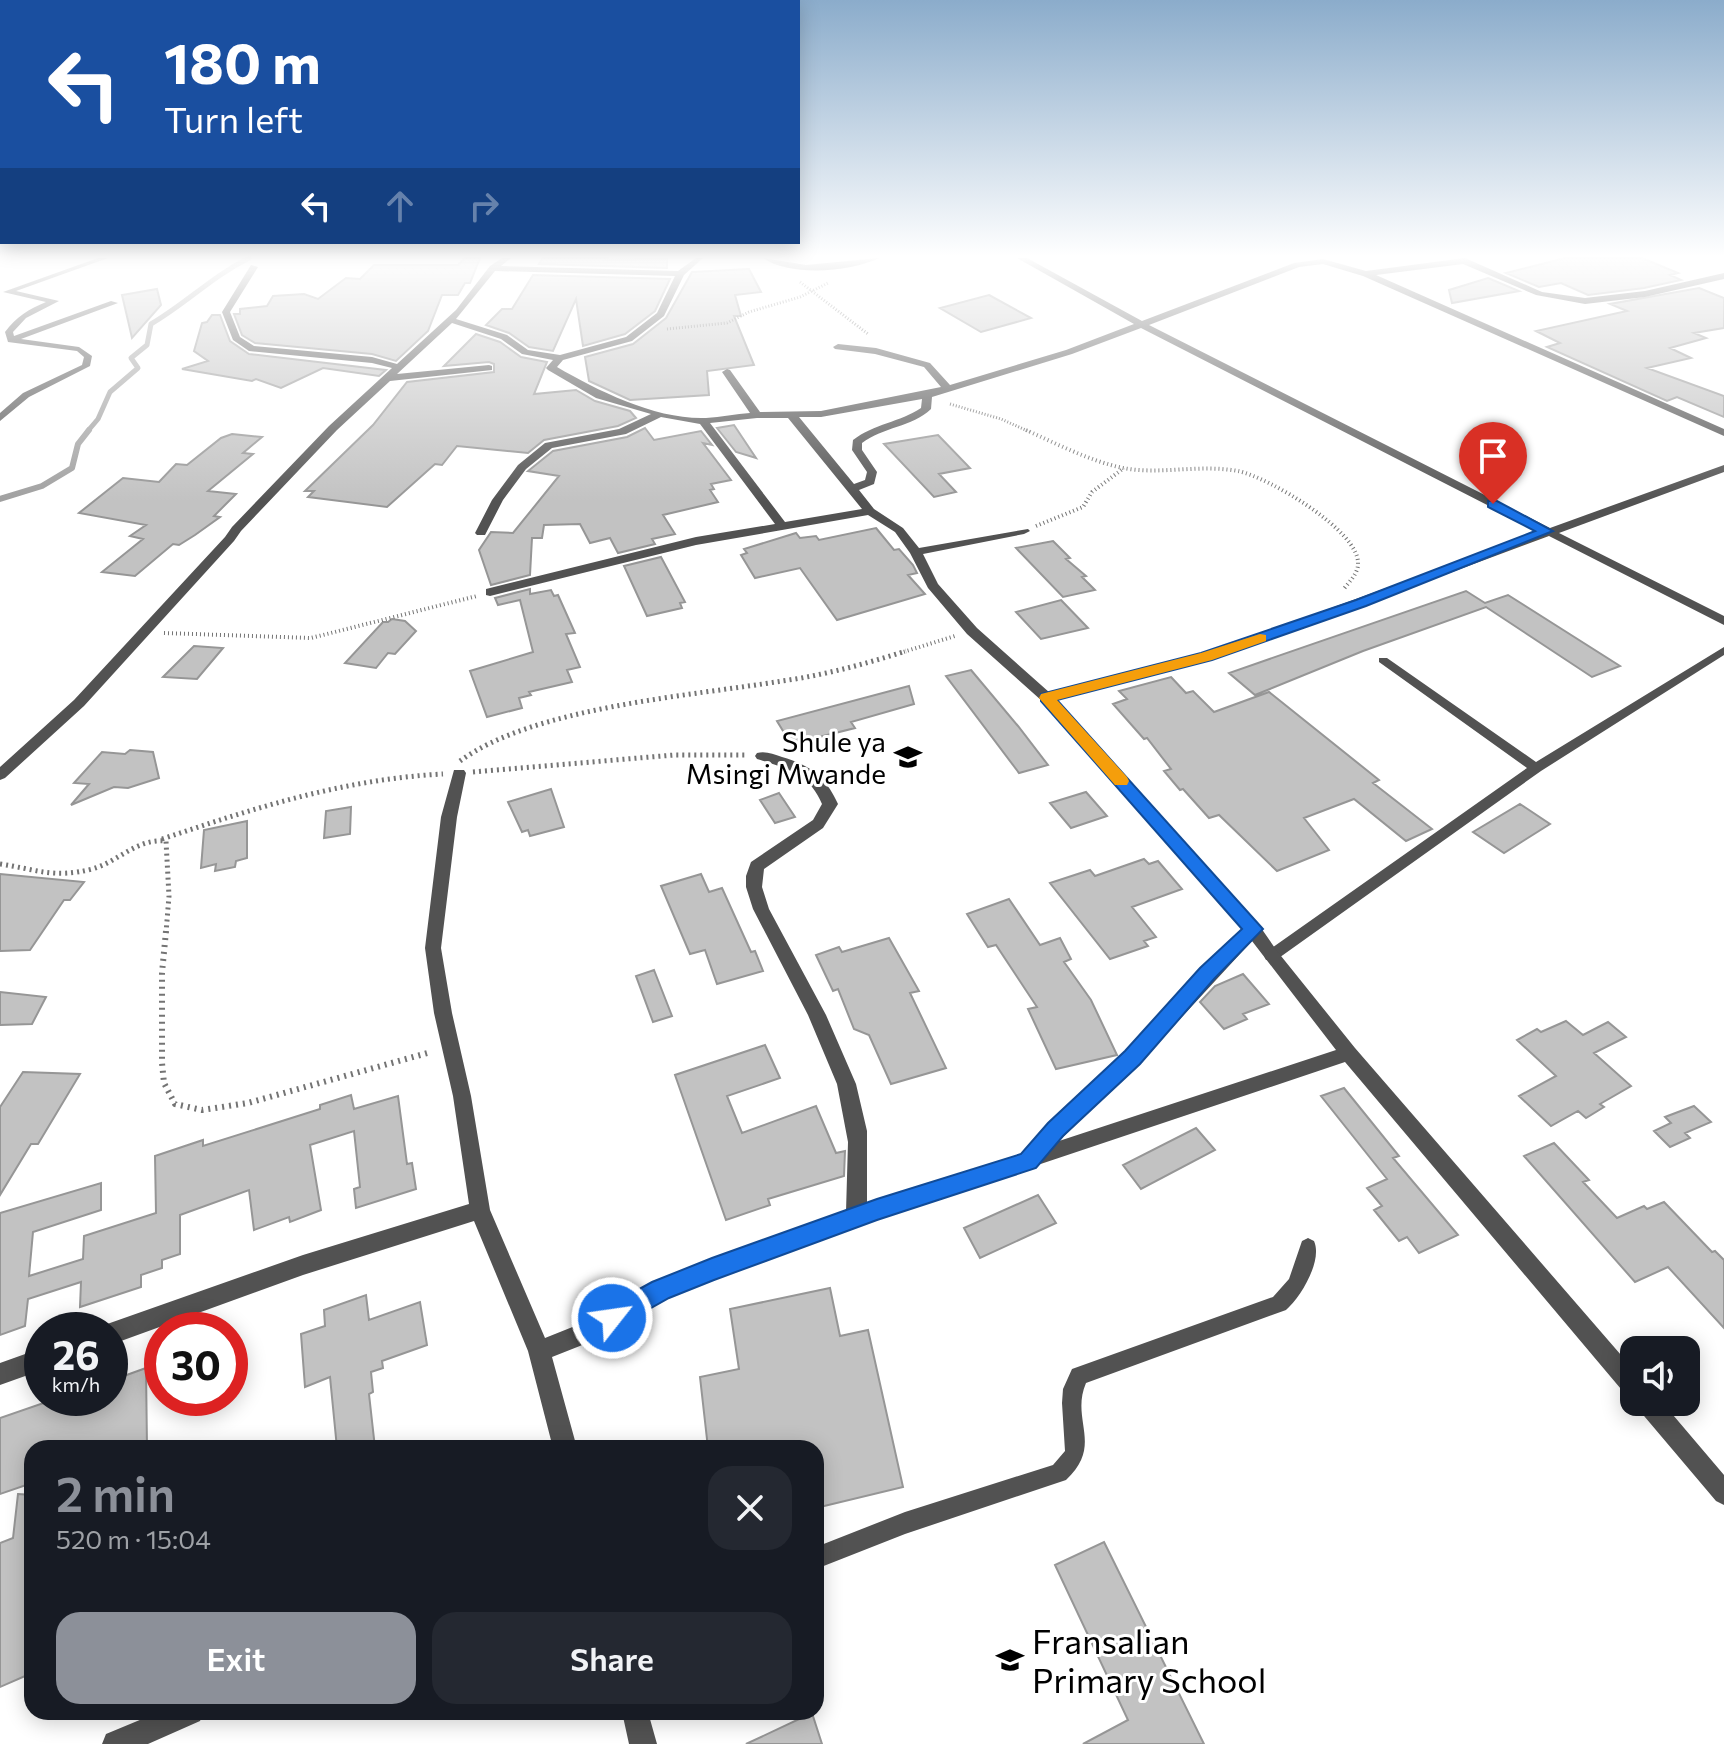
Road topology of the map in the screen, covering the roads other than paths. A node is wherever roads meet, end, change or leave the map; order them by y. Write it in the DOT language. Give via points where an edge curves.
graph roads {
  1 [pos="237,339"];
  2 [pos="429,339"];
  3 [pos="507,339"];
  4 [pos="628,339"];
  5 [pos="1101,339"];
  6 [pos="1171,339"];
  7 [pos="1513,339"];
  8 [pos="11,340"];
  9 [pos="838,347"];
  10 [pos="560,358"];
  11 [pos="399,367"];
  12 [pos="489,368"];
  13 [pos="727,372"];
  14 [pos="386,378"];
  15 [pos="948,389"];
  16 [pos="927,395"];
  17 [pos="660,414"];
  18 [pos="757,415"];
  19 [pos="792,416"];
  20 [pos="0,418"];
  21 [pos="703,421"];
  22 [pos="1724,433"];
  23 [pos="1724,468"];
  24 [pos="852,489"];
  25 [pos="870,511"];
  26 [pos="782,526"];
  27 [pos="1024,531"];
  28 [pos="1546,531"];
  29 [pos="481,533"];
  30 [pos="916,552"];
  31 [pos="490,592"];
  32 [pos="1724,621"];
  33 [pos="1724,650"];
  34 [pos="1383,660"];
  35 [pos="1047,698"];
  36 [pos="762,756"];
  37 [pos="1536,768"];
  38 [pos="459,773"];
  39 [pos="0,775"];
  40 [pos="1253,929"];
  41 [pos="1271,956"];
  42 [pos="1349,1053"];
  43 [pos="1028,1161"];
  44 [pos="480,1210"];
  45 [pos="856,1217"];
  46 [pos="1308,1247"];
  47 [pos="128,1328"];
  48 [pos="539,1351"];
  49 [pos="24,1365"];
  50 [pos="1620,1370"];
  51 [pos="0,1374"];
  52 [pos="1659,1416"];
  53 [pos="563,1440"];
  54 [pos="1724,1493"];
  55 [pos="824,1555"];
  56 [pos="172,1720"];
  57 [pos="637,1720"];
  58 [pos="116,1744"];
  59 [pos="643,1744"];
  1 -- 11 [label="street" via="243,346 269,352"];
  2 -- 11 [label="street"];
  3 -- 10 [label="street" via="525,352"];
  4 -- 10 [label="street"];
  5 -- 15 [label="street"];
  6 -- 28 [label="street"];
  7 -- 22 [label="street"];
  8 -- 20 [label="lane" via="79,349 88,356 86,366 26,395"];
  9 -- 15 [label="street" via="927,365"];
  10 -- 17 [label="street" via="551,368 600,396"];
  11 -- 14 [label="street"];
  12 -- 14 [label="street"];
  13 -- 18 [label="street"];
  14 -- 39 [label="street" via="236,529 79,703"];
  15 -- 16 [label="street"];
  16 -- 19 [label="street" via="871,408"];
  16 -- 24 [label="street" via="926,409 914,419 880,428 857,442 872,472 870,482"];
  17 -- 21 [label="street"];
  17 -- 29 [label="street" via="622,432 549,445 522,467"];
  18 -- 19 [label="street"];
  18 -- 21 [label="street"];
  19 -- 24 [label="street"];
  21 -- 26 [label="street"];
  23 -- 28 [label="street"];
  24 -- 25 [label="street"];
  25 -- 26 [label="street"];
  25 -- 30 [label="street" via="899,530"];
  26 -- 31 [label="street" via="696,541"];
  27 -- 30 [label="street"];
  28 -- 32 [label="street"];
  28 -- 35 [label="street" via="1317,619 1206,656"];
  30 -- 35 [label="street" via="932,585 972,631"];
  33 -- 37 [label="lane"];
  34 -- 37 [label="lane"];
  35 -- 40 [label="street"];
  36 -- 45 [label="street" via="810,773 824,786 830,804 818,824 757,866 753,883 849,1092 859,1153"];
  37 -- 41 [label="lane"];
  38 -- 44 [label="street" via="433,948"];
  40 -- 41 [label="street"];
  40 -- 43 [label="street"];
  41 -- 42 [label="street"];
  42 -- 43 [label="street"];
  42 -- 50 [label="street"];
  43 -- 45 [label="street"];
  44 -- 47 [label="street"];
  44 -- 48 [label="street"];
  45 -- 48 [label="street" via="661,1290 587,1332"];
  46 -- 55 [label="lane" via="1294,1291 1279,1304 1079,1376 1069,1403 1076,1455 1059,1473"];
  48 -- 53 [label="street"];
  49 -- 51 [label="street"];
  52 -- 54 [label="street"];
  56 -- 58 [label="street"];
  57 -- 59 [label="street"];
}
